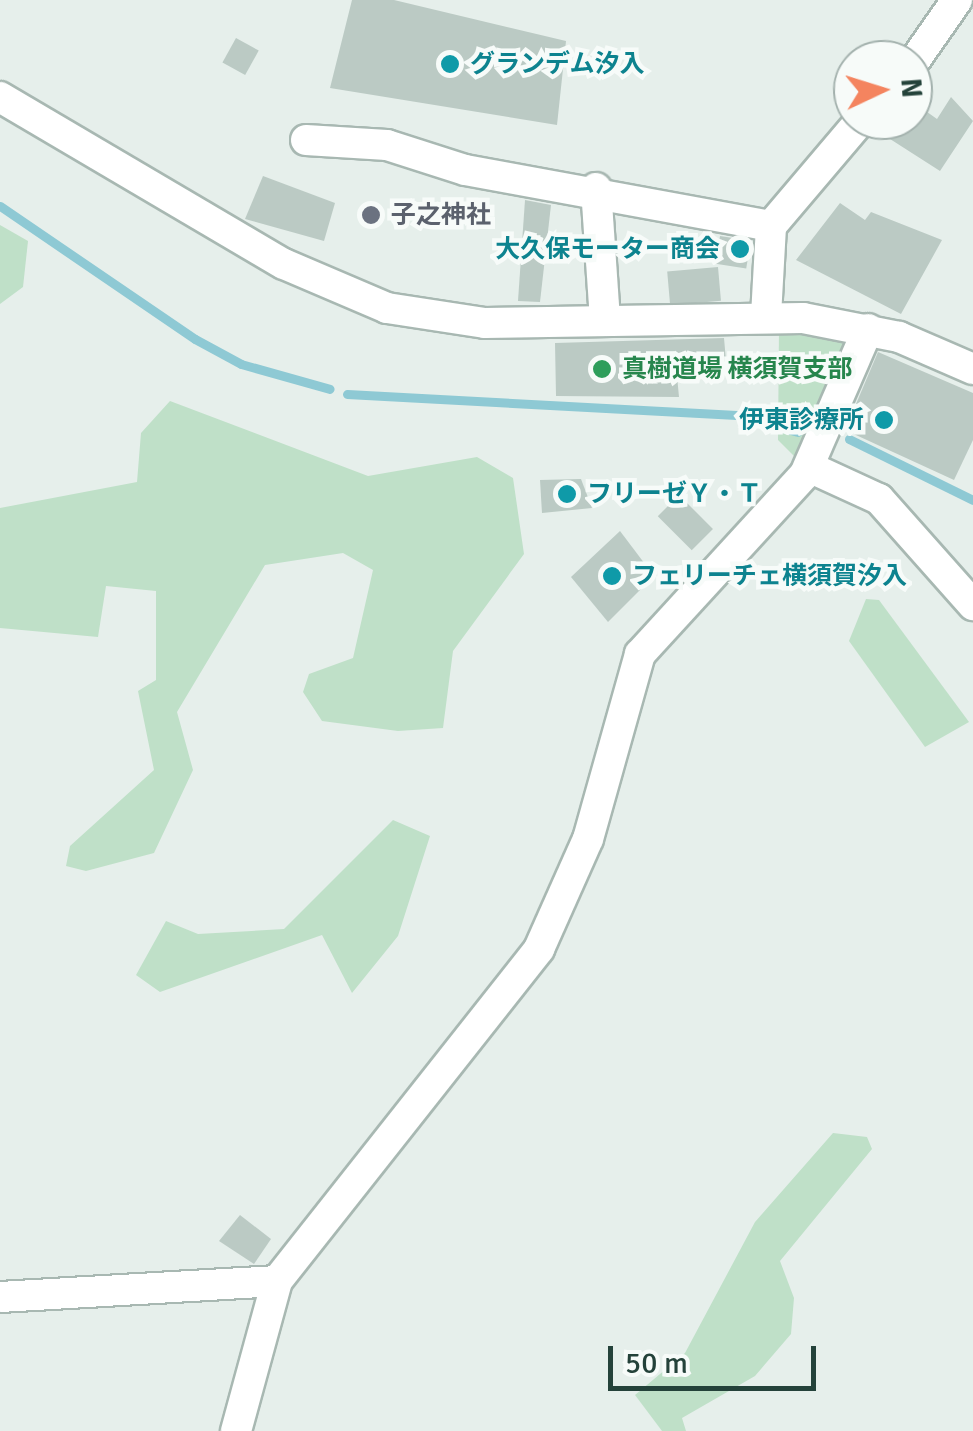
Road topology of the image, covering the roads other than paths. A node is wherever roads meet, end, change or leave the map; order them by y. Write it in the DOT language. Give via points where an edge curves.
graph roads {
  1 [pos="959,19"];
  2 [pos="933,44"];
  3 [pos="0,96"];
  4 [pos="306,140"];
  5 [pos="844,140"];
  6 [pos="596,188"];
  7 [pos="771,226"];
  8 [pos="766,316"];
  9 [pos="605,320"];
  10 [pos="868,329"];
  11 [pos="973,369"];
  12 [pos="809,467"];
  13 [pos="973,605"];
  14 [pos="277,1281"];
  15 [pos="0,1297"];
  16 [pos="236,1431"];
  1 -- 2 [label="street"];
  3 -- 9 [label="street" via="342,294 470,322"];
  4 -- 6 [label="street" via="387,145 465,170"];
  5 -- 7 [label="street"];
  6 -- 7 [label="street"];
  6 -- 9 [label="street"];
  7 -- 8 [label="street"];
  8 -- 9 [label="street"];
  8 -- 10 [label="street"];
  10 -- 11 [label="street"];
  10 -- 12 [label="street"];
  12 -- 13 [label="street" via="880,500"];
  12 -- 14 [label="street" via="640,654 588,839 539,949"];
  14 -- 15 [label="street"];
  14 -- 16 [label="street"];
}
